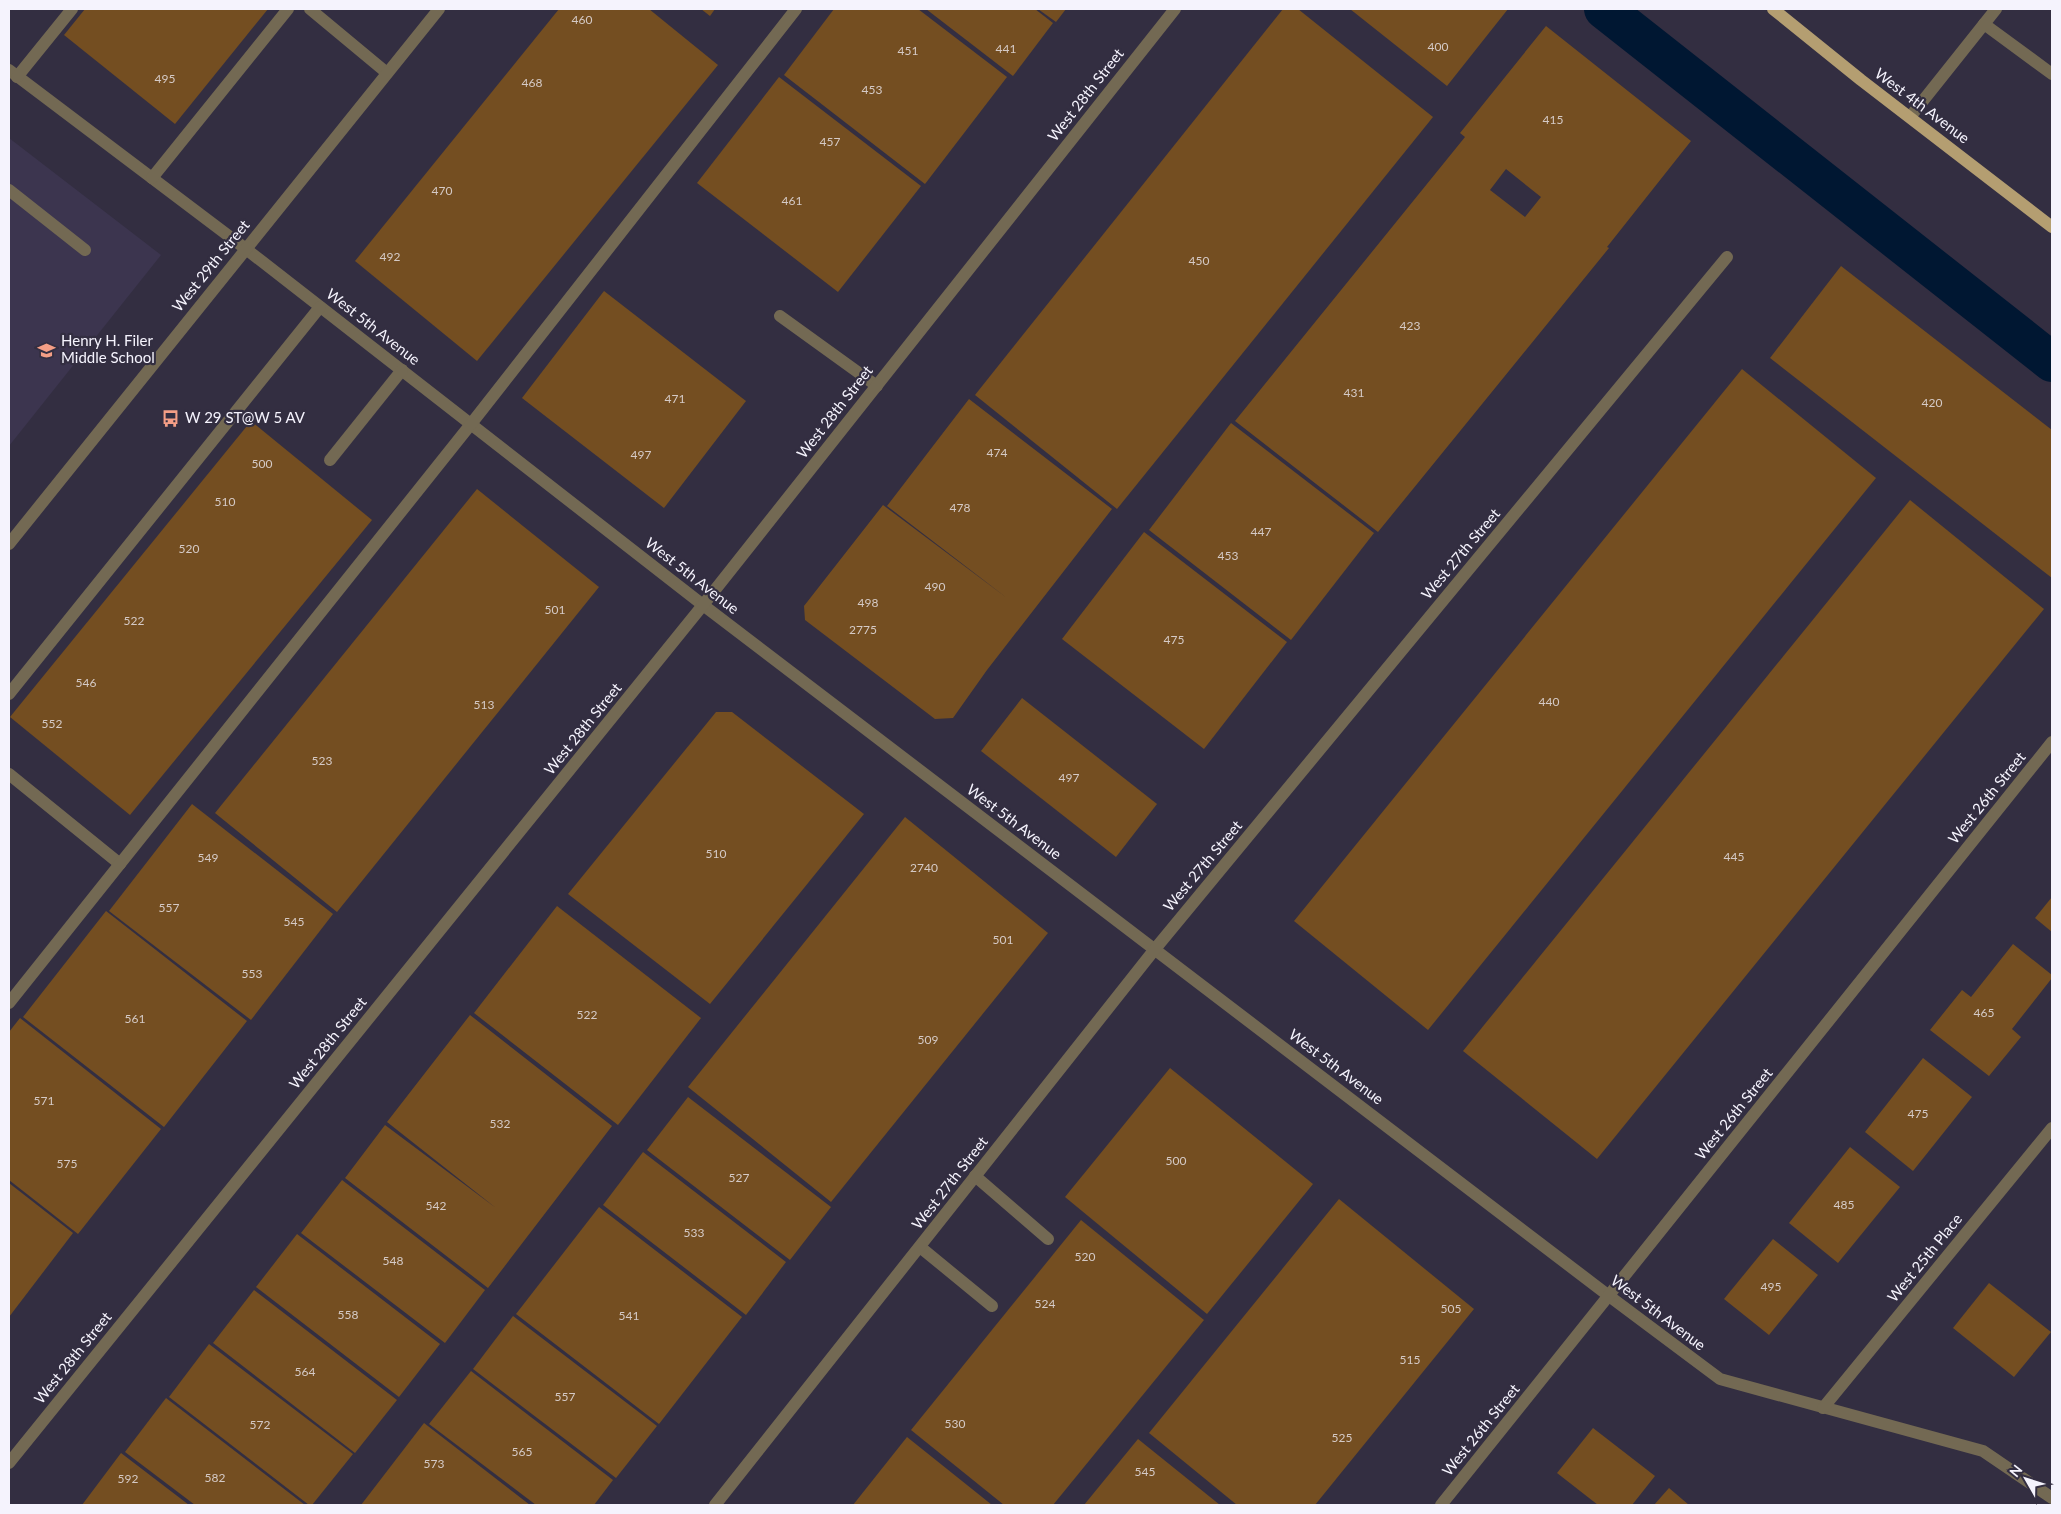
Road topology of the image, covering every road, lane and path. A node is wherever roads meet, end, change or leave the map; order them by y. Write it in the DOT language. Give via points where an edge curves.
graph roads {
  1 [pos="72,9"];
  2 [pos="288,9"];
  3 [pos="310,9"];
  4 [pos="796,9"];
  5 [pos="1175,9"];
  6 [pos="1772,9"];
  7 [pos="1996,9"];
  8 [pos="436,10"];
  9 [pos="1984,24"];
  10 [pos="13,73"];
  11 [pos="387,73"];
  12 [pos="2052,74"];
  13 [pos="1910,117"];
  14 [pos="152,178"];
  15 [pos="9,190"];
  16 [pos="2052,227"];
  17 [pos="246,249"];
  18 [pos="86,250"];
  19 [pos="1727,257"];
  20 [pos="320,307"];
  21 [pos="780,316"];
  22 [pos="402,370"];
  23 [pos="877,386"];
  24 [pos="471,424"];
  25 [pos="330,460"];
  26 [pos="9,544"];
  27 [pos="704,605"];
  28 [pos="9,694"];
  29 [pos="2052,742"];
  30 [pos="9,774"];
  31 [pos="120,864"];
  32 [pos="1155,949"];
  33 [pos="9,1003"];
  34 [pos="2052,1128"];
  35 [pos="975,1176"];
  36 [pos="1048,1239"];
  37 [pos="920,1247"];
  38 [pos="1609,1296"];
  39 [pos="992,1306"];
  40 [pos="1823,1408"];
  41 [pos="9,1463"];
  42 [pos="2052,1498"];
  43 [pos="1447,1503"];
  44 [pos="715,1505"];
  1 -- 10 [label="street"];
  2 -- 14 [label="street"];
  3 -- 11 [label="street"];
  4 -- 24 [label="street"];
  5 -- 23 [label="street, West 28th Street"];
  6 -- 13 [label="main road, West 4th Avenue"];
  7 -- 9 [label="street"];
  8 -- 11 [label="street, West 29th Street"];
  9 -- 12 [label="street"];
  9 -- 13 [label="street"];
  10 -- 14 [label="street, West 5th Avenue"];
  11 -- 17 [label="street, West 29th Street"];
  13 -- 16 [label="main road, West 4th Avenue"];
  14 -- 17 [label="street, West 5th Avenue"];
  15 -- 18 [label="street"];
  17 -- 20 [label="street, West 5th Avenue"];
  17 -- 26 [label="street, West 29th Street"];
  19 -- 32 [label="street, West 27th Street"];
  20 -- 22 [label="street, West 5th Avenue"];
  20 -- 28 [label="street"];
  21 -- 23 [label="street"];
  22 -- 24 [label="street, West 5th Avenue"];
  22 -- 25 [label="street"];
  23 -- 27 [label="street, West 28th Street"];
  24 -- 27 [label="street, West 5th Avenue"];
  24 -- 31 [label="street"];
  27 -- 32 [label="street, West 5th Avenue"];
  27 -- 41 [label="street, West 28th Street"];
  29 -- 38 [label="street, West 26th Street"];
  30 -- 31 [label="street"];
  31 -- 33 [label="street"];
  32 -- 35 [label="street, West 27th Street"];
  32 -- 38 [label="street, West 5th Avenue"];
  34 -- 40 [label="street, West 25th Place"];
  35 -- 36 [label="street"];
  35 -- 37 [label="street, West 27th Street"];
  37 -- 39 [label="street"];
  37 -- 44 [label="street, West 27th Street"];
  38 -- 40 [label="street, West 5th Avenue" via="1720,1378"];
  38 -- 43 [label="street, West 26th Street"];
  40 -- 42 [label="street, West 5th Avenue" via="1983,1451"];
}
